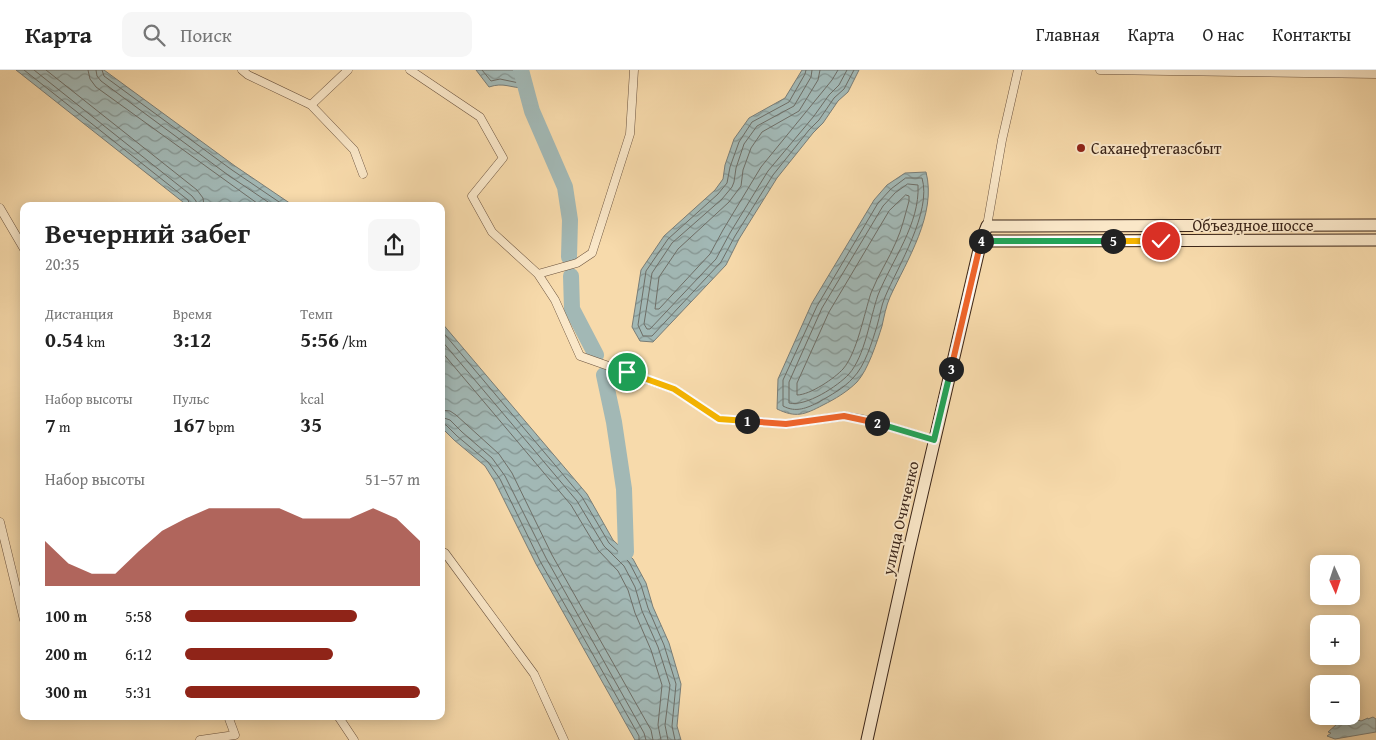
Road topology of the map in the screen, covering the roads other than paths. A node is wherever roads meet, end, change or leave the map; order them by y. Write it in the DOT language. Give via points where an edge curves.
graph roads {
  1 [pos="242,70"];
  2 [pos="348,70"];
  3 [pos="410,70"];
  4 [pos="634,70"];
  5 [pos="1018,70"];
  6 [pos="1100,70"];
  7 [pos="1376,74"];
  8 [pos="311,105"];
  9 [pos="363,174"];
  10 [pos="0,208"];
  11 [pos="1376,225"];
  12 [pos="987,226"];
  13 [pos="20,230"];
  14 [pos="15,232"];
  15 [pos="1376,240"];
  16 [pos="20,241"];
  17 [pos="981,241"];
  18 [pos="538,274"];
  19 [pos="934,440"];
  20 [pos="0,522"];
  21 [pos="445,553"];
  22 [pos="20,603"];
  23 [pos="229,720"];
  24 [pos="341,720"];
  25 [pos="200,740"];
  26 [pos="354,740"];
  27 [pos="564,740"];
  28 [pos="867,740"];
  1 -- 8 [label="street"];
  2 -- 8 [label="street"];
  3 -- 18 [label="street" via="480,118 503,158 472,196 492,232"];
  4 -- 18 [label="street" via="630,134 592,253 577,263"];
  5 -- 12 [label="street, улица Очиченко"];
  6 -- 7 [label="street"];
  8 -- 9 [label="street" via="354,150"];
  10 -- 14 [label="street"];
  11 -- 12 [label="street, Объездное шоссе"];
  12 -- 17 [label="street, улица Очиченко"];
  13 -- 14 [label="street"];
  14 -- 16 [label="street"];
  15 -- 17 [label="street, Объездное шоссе"];
  17 -- 19 [label="street, улица Очиченко"];
  18 -- 19 [label="street" via="580,356 674,389 719,419 786,424 844,416"];
  19 -- 28 [label="street, улица Очиченко"];
  20 -- 22 [label="street"];
  21 -- 27 [label="street" via="534,674"];
  23 -- 25 [label="street" via="235,735"];
  24 -- 26 [label="street"];
}
